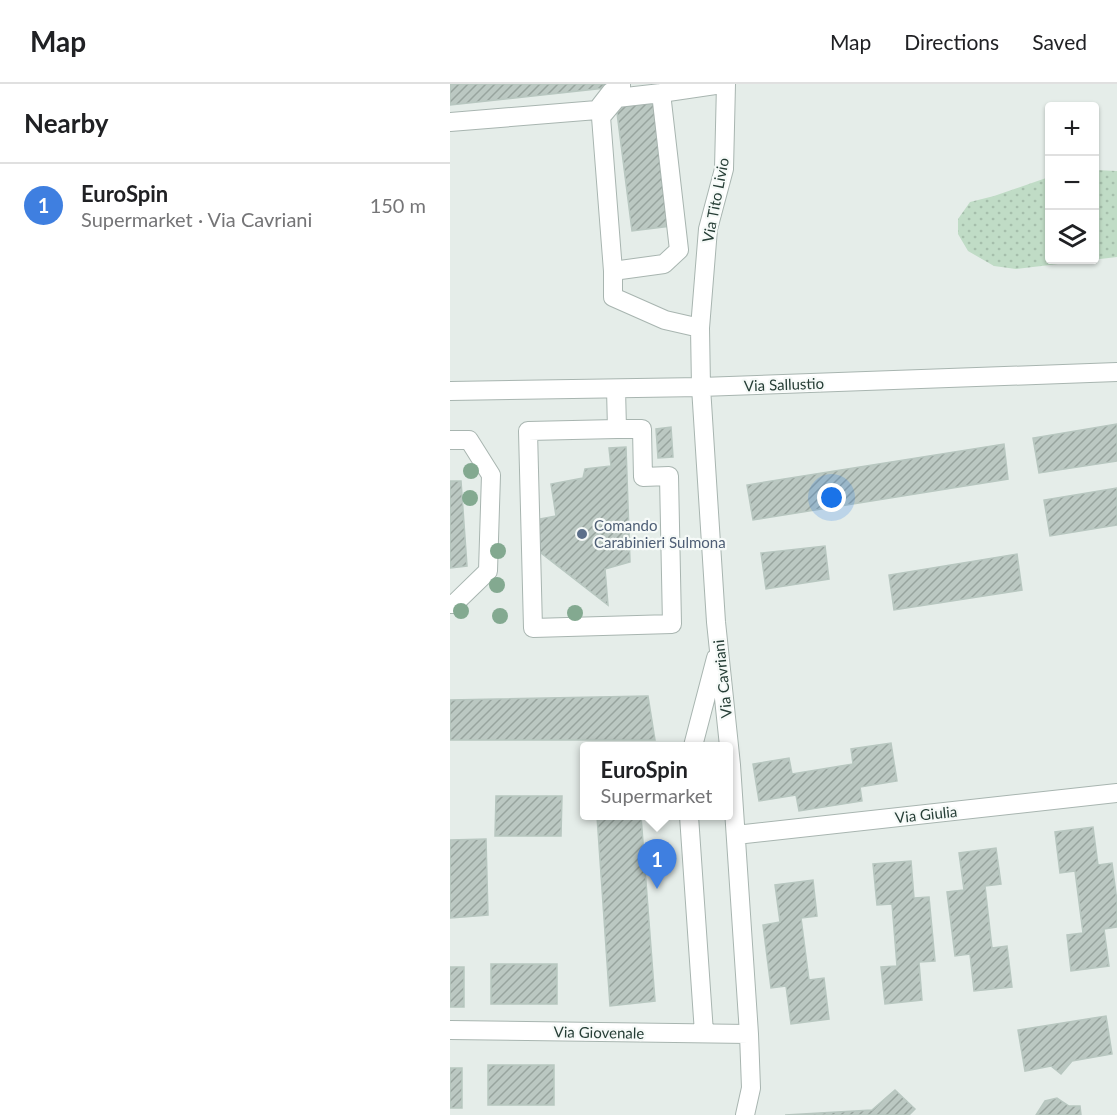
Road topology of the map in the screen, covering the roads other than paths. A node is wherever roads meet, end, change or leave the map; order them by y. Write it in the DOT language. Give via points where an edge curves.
graph roads {
  1 [pos="621,84"];
  2 [pos="724,84"];
  3 [pos="661,93"];
  4 [pos="450,122"];
  5 [pos="613,271"];
  6 [pos="700,328"];
  7 [pos="1117,372"];
  8 [pos="701,387"];
  9 [pos="616,388"];
  10 [pos="450,391"];
  11 [pos="617,429"];
  12 [pos="450,440"];
  13 [pos="450,604"];
  14 [pos="718,648"];
  15 [pos="694,742"];
  16 [pos="729,742"];
  17 [pos="1117,793"];
  18 [pos="733,796"];
  19 [pos="689,820"];
  20 [pos="736,835"];
  21 [pos="450,1030"];
  22 [pos="704,1033"];
  23 [pos="749,1034"];
  24 [pos="745,1115"];
  1 -- 4 [label="street" via="621,91 611,92 597,110"];
  2 -- 3 [label="street"];
  2 -- 6 [label="street, Via Tito Livio" via="724,169 708,229"];
  3 -- 5 [label="street" via="617,98 602,117"];
  3 -- 5 [label="street" via="680,250 664,264"];
  5 -- 6 [label="street" via="613,297 665,320"];
  6 -- 8 [label="street, Via Tito Livio"];
  7 -- 8 [label="street, Via Sallustio"];
  8 -- 9 [label="street, Via Sallustio"];
  8 -- 14 [label="street, Via Cavriani"];
  9 -- 10 [label="street, Via Sallustio"];
  9 -- 11 [label="street"];
  11 -- 11 [label="street" via="528,431 532,628 672,624 669,476 643,477 642,429"];
  12 -- 13 [label="street" via="469,441 491,475 488,571"];
  14 -- 15 [label="street"];
  14 -- 16 [label="street, Via Cavriani"];
  17 -- 20 [label="street, Via Giulia"];
  18 -- 20 [label="street, Via Cavriani"];
  19 -- 22 [label="street"];
  20 -- 23 [label="street, Via Cavriani"];
  21 -- 22 [label="street, Via Giovenale"];
  22 -- 23 [label="street, Via Giovenale"];
  23 -- 24 [label="street, Via Cavriani" via="751,1088"];
}
